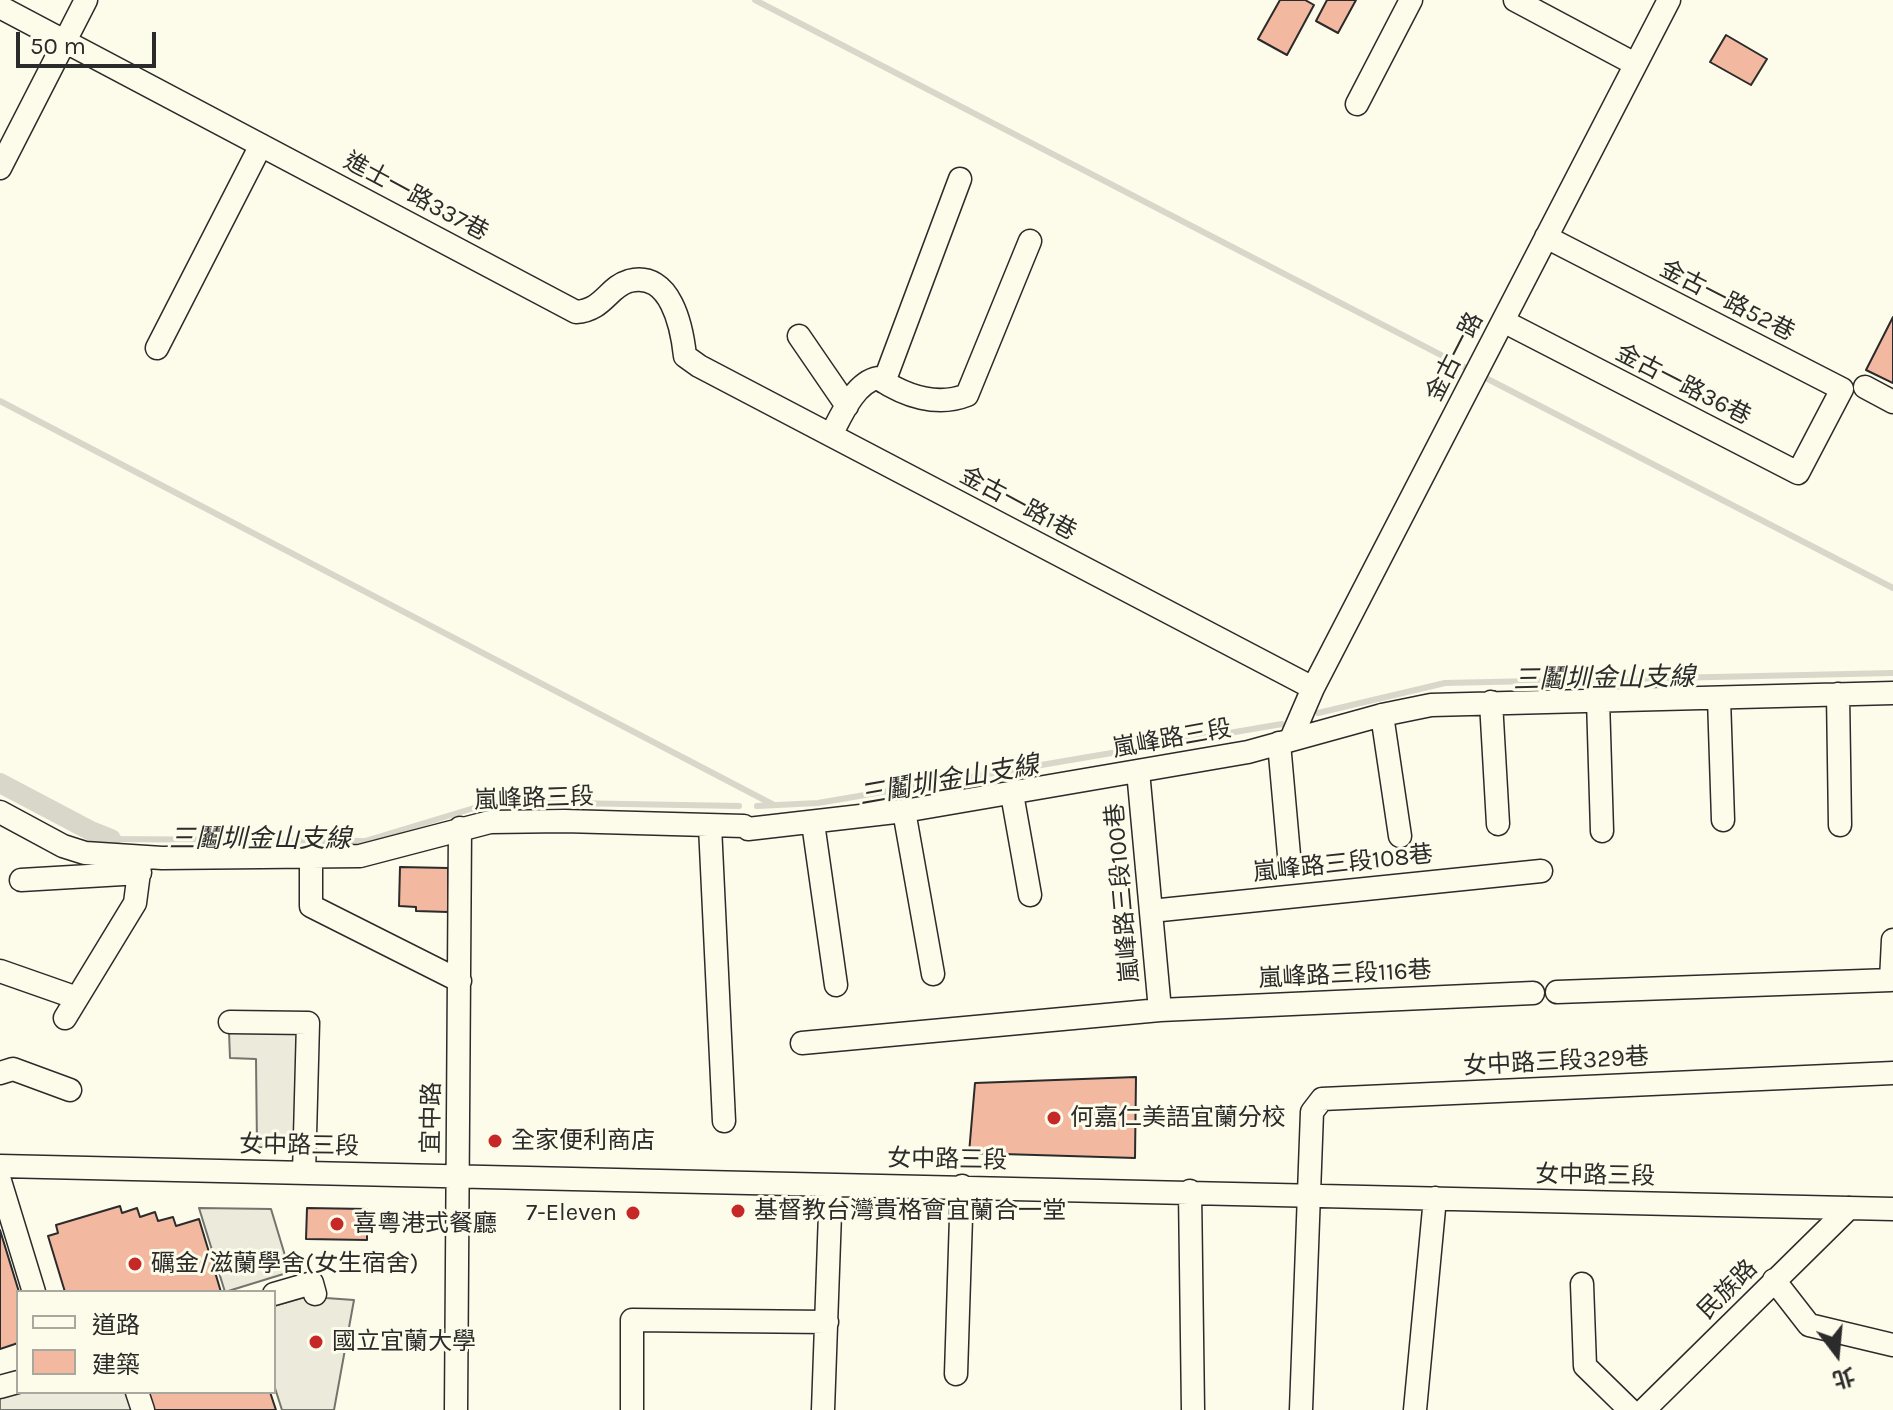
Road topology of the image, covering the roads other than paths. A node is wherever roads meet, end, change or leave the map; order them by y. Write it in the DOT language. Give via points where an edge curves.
graph roads {
  1 [pos="86,0"];
  2 [pos="1411,0"];
  3 [pos="1515,0"];
  4 [pos="1669,0"];
  5 [pos="0,7"];
  6 [pos="65,41"];
  7 [pos="1635,64"];
  8 [pos="1357,104"];
  9 [pos="261,145"];
  10 [pos="0,168"];
  11 [pos="960,179"];
  12 [pos="1546,237"];
  13 [pos="1030,241"];
  14 [pos="1503,321"];
  15 [pos="799,336"];
  16 [pos="157,348"];
  17 [pos="699,366"];
  18 [pos="884,382"];
  19 [pos="1865,387"];
  20 [pos="1893,402"];
  21 [pos="847,406"];
  22 [pos="1819,431"];
  23 [pos="831,435"];
  24 [pos="1313,688"];
  25 [pos="1893,693"];
  26 [pos="1838,694"];
  27 [pos="1719,698"];
  28 [pos="1598,700"];
  29 [pos="1491,702"];
  30 [pos="1382,715"];
  31 [pos="1285,741"];
  32 [pos="1138,771"];
  33 [pos="1012,794"];
  34 [pos="904,811"];
  35 [pos="0,812"];
  36 [pos="1723,820"];
  37 [pos="813,823"];
  38 [pos="1498,824"];
  39 [pos="1840,825"];
  40 [pos="710,826"];
  41 [pos="460,828"];
  42 [pos="1602,831"];
  43 [pos="1400,836"];
  44 [pos="1289,855"];
  45 [pos="311,858"];
  46 [pos="140,865"];
  47 [pos="1541,871"];
  48 [pos="21,880"];
  49 [pos="1030,895"];
  50 [pos="1151,911"];
  51 [pos="1893,940"];
  52 [pos="0,971"];
  53 [pos="933,974"];
  54 [pos="460,981"];
  55 [pos="836,985"];
  56 [pos="1557,992"];
  57 [pos="1533,993"];
  58 [pos="77,998"];
  59 [pos="1160,1010"];
  60 [pos="65,1018"];
  61 [pos="230,1022"];
  62 [pos="802,1043"];
  63 [pos="0,1073"];
  64 [pos="1893,1073"];
  65 [pos="70,1090"];
  66 [pos="724,1121"];
  67 [pos="0,1166"];
  68 [pos="304,1173"];
  69 [pos="456,1176"];
  70 [pos="0,1181"];
  71 [pos="831,1185"];
  72 [pos="962,1186"];
  73 [pos="1190,1191"];
  74 [pos="1309,1195"];
  75 [pos="1435,1198"];
  76 [pos="1849,1208"];
  77 [pos="1893,1209"];
  78 [pos="1774,1280"];
  79 [pos="1582,1284"];
  80 [pos="33,1290"];
  81 [pos="276,1293"];
  82 [pos="315,1294"];
  83 [pos="827,1322"];
  84 [pos="1893,1345"];
  85 [pos="956,1374"];
  86 [pos="456,1410"];
  87 [pos="632,1410"];
  88 [pos="823,1410"];
  89 [pos="1193,1410"];
  90 [pos="1301,1410"];
  91 [pos="1415,1410"];
  92 [pos="1630,1410"];
  93 [pos="1644,1410"];
  1 -- 6 [label="street"];
  2 -- 8 [label="street"];
  3 -- 7 [label="street"];
  4 -- 7 [label="street, 金古一路"];
  5 -- 6 [label="street, 進士一路337巷"];
  6 -- 9 [label="street, 進士一路337巷"];
  6 -- 10 [label="street"];
  7 -- 12 [label="street, 金古一路"];
  9 -- 16 [label="street"];
  9 -- 17 [label="street, 進士一路337巷" via="576,312 589,311 628,281 649,281 668,295 682,328 685,356"];
  11 -- 18 [label="street"];
  12 -- 14 [label="street, 金古一路"];
  12 -- 22 [label="street, 金古一路52巷" via="1842,389"];
  13 -- 18 [label="street" via="967,395 932,401"];
  14 -- 22 [label="street, 金古一路36巷" via="1798,473"];
  14 -- 24 [label="street, 金古一路"];
  15 -- 21 [label="street"];
  17 -- 23 [label="street, 金古一路1巷"];
  18 -- 21 [label="street" via="870,379"];
  19 -- 20 [label="street"];
  21 -- 23 [label="street"];
  23 -- 24 [label="street, 金古一路1巷"];
  24 -- 31 [label="street, 金古一路"];
  25 -- 26 [label="street, 嵐峰路三段"];
  26 -- 27 [label="street, 嵐峰路三段"];
  26 -- 39 [label="street"];
  27 -- 28 [label="street, 嵐峰路三段"];
  27 -- 36 [label="street"];
  28 -- 29 [label="street, 嵐峰路三段"];
  28 -- 42 [label="street"];
  29 -- 30 [label="street, 嵐峰路三段" via="1431,705"];
  29 -- 38 [label="street"];
  30 -- 31 [label="street, 嵐峰路三段"];
  30 -- 43 [label="street"];
  31 -- 32 [label="street, 嵐峰路三段"];
  31 -- 44 [label="street"];
  32 -- 33 [label="street, 嵐峰路三段"];
  32 -- 50 [label="street, 嵐峰路三段100巷"];
  33 -- 34 [label="street, 嵐峰路三段"];
  33 -- 49 [label="street"];
  34 -- 37 [label="street, 嵐峰路三段"];
  34 -- 53 [label="street"];
  35 -- 46 [label="street" via="74,850"];
  37 -- 40 [label="street, 嵐峰路三段" via="748,829"];
  37 -- 55 [label="street"];
  40 -- 41 [label="street, 嵐峰路三段" via="564,821"];
  40 -- 66 [label="street"];
  41 -- 45 [label="street, 嵐峰路三段" via="360,856"];
  41 -- 54 [label="street, 宜中路"];
  45 -- 46 [label="street, 嵐峰路三段"];
  45 -- 54 [label="street" via="311,906"];
  46 -- 48 [label="street"];
  46 -- 58 [label="street" via="135,903"];
  47 -- 50 [label="street, 嵐峰路三段108巷"];
  50 -- 59 [label="street, 嵐峰路三段100巷"];
  51 -- 56 [label="street" via="1891,980"];
  52 -- 58 [label="street"];
  54 -- 69 [label="street, 宜中路"];
  57 -- 59 [label="street, 嵐峰路三段116巷"];
  58 -- 60 [label="street"];
  59 -- 62 [label="street, 嵐峰路三段116巷"];
  61 -- 68 [label="street" via="308,1023"];
  63 -- 65 [label="street" via="13,1069"];
  64 -- 74 [label="street, 女中路三段329巷" via="1322,1099 1312,1112"];
  67 -- 68 [label="street, 女中路三段"];
  68 -- 69 [label="street, 女中路三段"];
  69 -- 71 [label="street, 女中路三段"];
  69 -- 86 [label="street, 宜中路"];
  70 -- 80 [label="street"];
  71 -- 72 [label="street, 女中路三段"];
  71 -- 83 [label="street"];
  72 -- 73 [label="street, 女中路三段"];
  72 -- 85 [label="street"];
  73 -- 74 [label="street, 女中路三段"];
  73 -- 89 [label="street"];
  74 -- 75 [label="street, 女中路三段"];
  74 -- 90 [label="street, 女中路三段329巷"];
  75 -- 76 [label="street, 女中路三段"];
  75 -- 91 [label="street"];
  76 -- 77 [label="street, 女中路三段"];
  76 -- 78 [label="street, 民族路"];
  78 -- 84 [label="street" via="1809,1325"];
  78 -- 93 [label="street, 民族路"];
  79 -- 92 [label="street" via="1585,1366"];
  81 -- 82 [label="street" via="312,1283"];
  83 -- 87 [label="street" via="632,1320"];
  83 -- 88 [label="street"];
}
